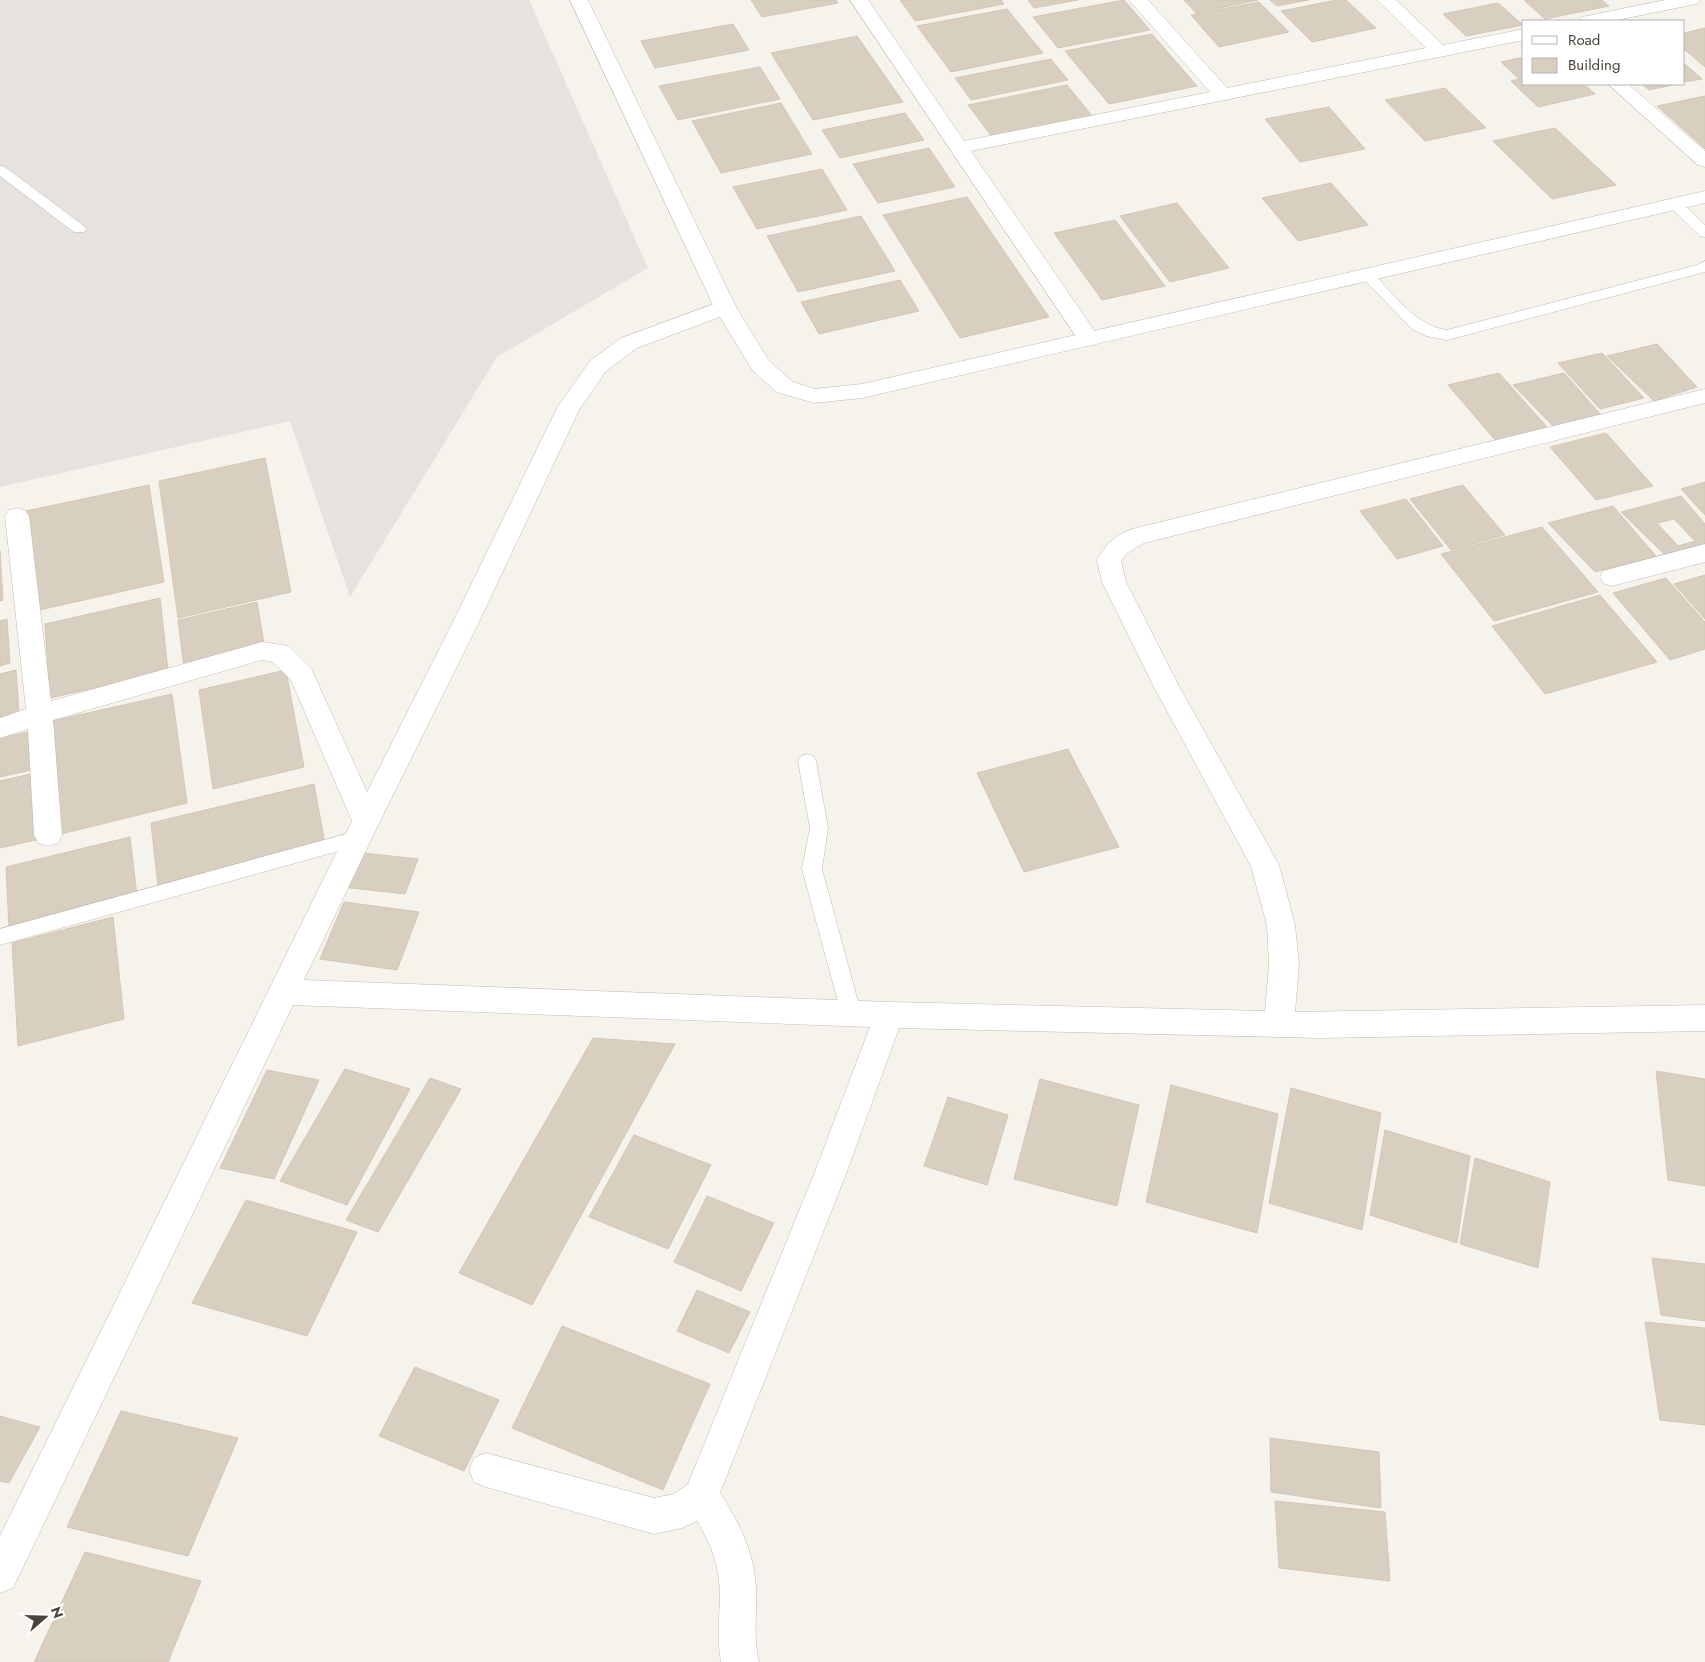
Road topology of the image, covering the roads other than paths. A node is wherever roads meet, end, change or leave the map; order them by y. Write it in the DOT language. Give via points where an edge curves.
graph roads {
  1 [pos="579,0"];
  2 [pos="859,0"];
  3 [pos="1138,0"];
  4 [pos="1386,0"];
  5 [pos="1691,0"];
  6 [pos="1640,5"];
  7 [pos="1589,20"];
  8 [pos="1522,34"];
  9 [pos="1439,51"];
  10 [pos="1618,85"];
  11 [pos="1223,95"];
  12 [pos="960,148"];
  13 [pos="1705,161"];
  14 [pos="0,170"];
  15 [pos="1705,197"];
  16 [pos="1676,204"];
  17 [pos="79,229"];
  18 [pos="1705,233"];
  19 [pos="1705,264"];
  20 [pos="1367,275"];
  21 [pos="725,307"];
  22 [pos="1089,339"];
  23 [pos="1705,396"];
  24 [pos="17,516"];
  25 [pos="1705,553"];
  26 [pos="1612,577"];
  27 [pos="40,714"];
  28 [pos="0,728"];
  29 [pos="807,761"];
  30 [pos="361,830"];
  31 [pos="48,835"];
  32 [pos="0,937"];
  33 [pos="284,992"];
  34 [pos="851,1013"];
  35 [pos="889,1015"];
  36 [pos="1705,1018"];
  37 [pos="1279,1023"];
  38 [pos="486,1470"];
  39 [pos="701,1496"];
  40 [pos="0,1575"];
  41 [pos="740,1662"];
  1 -- 21 [label="street"];
  2 -- 12 [label="street"];
  3 -- 11 [label="street"];
  4 -- 9 [label="street"];
  5 -- 6 [label="street"];
  6 -- 7 [label="street"];
  8 -- 9 [label="street"];
  9 -- 11 [label="street"];
  10 -- 13 [label="street"];
  11 -- 12 [label="street"];
  12 -- 22 [label="street"];
  14 -- 17 [label="lane"];
  15 -- 16 [label="street"];
  16 -- 18 [label="lane"];
  16 -- 20 [label="street"];
  19 -- 20 [label="lane" via="1702,268 1447,335 1431,333 1417,326"];
  20 -- 22 [label="street"];
  21 -- 22 [label="street" via="761,366 785,387 814,396 862,391"];
  21 -- 30 [label="street" via="629,343 598,366 568,408 465,624"];
  23 -- 37 [label="street" via="1136,536 1118,547 1109,560 1114,582 1168,689 1265,865 1281,925 1284,965"];
  24 -- 27 [label="street"];
  25 -- 26 [label="street"];
  27 -- 28 [label="street"];
  27 -- 30 [label="street" via="262,651 280,653 302,675"];
  27 -- 31 [label="street"];
  29 -- 34 [label="lane" via="819,828 812,869"];
  30 -- 32 [label="lane"];
  30 -- 33 [label="street"];
  33 -- 34 [label="street"];
  33 -- 40 [label="street"];
  34 -- 35 [label="street"];
  35 -- 37 [label="street"];
  35 -- 39 [label="street" via="830,1174"];
  36 -- 37 [label="street"];
  38 -- 39 [label="street" via="654,1516 682,1510"];
  39 -- 41 [label="street" via="720,1523 732,1554 738,1588 736,1628"];
}
